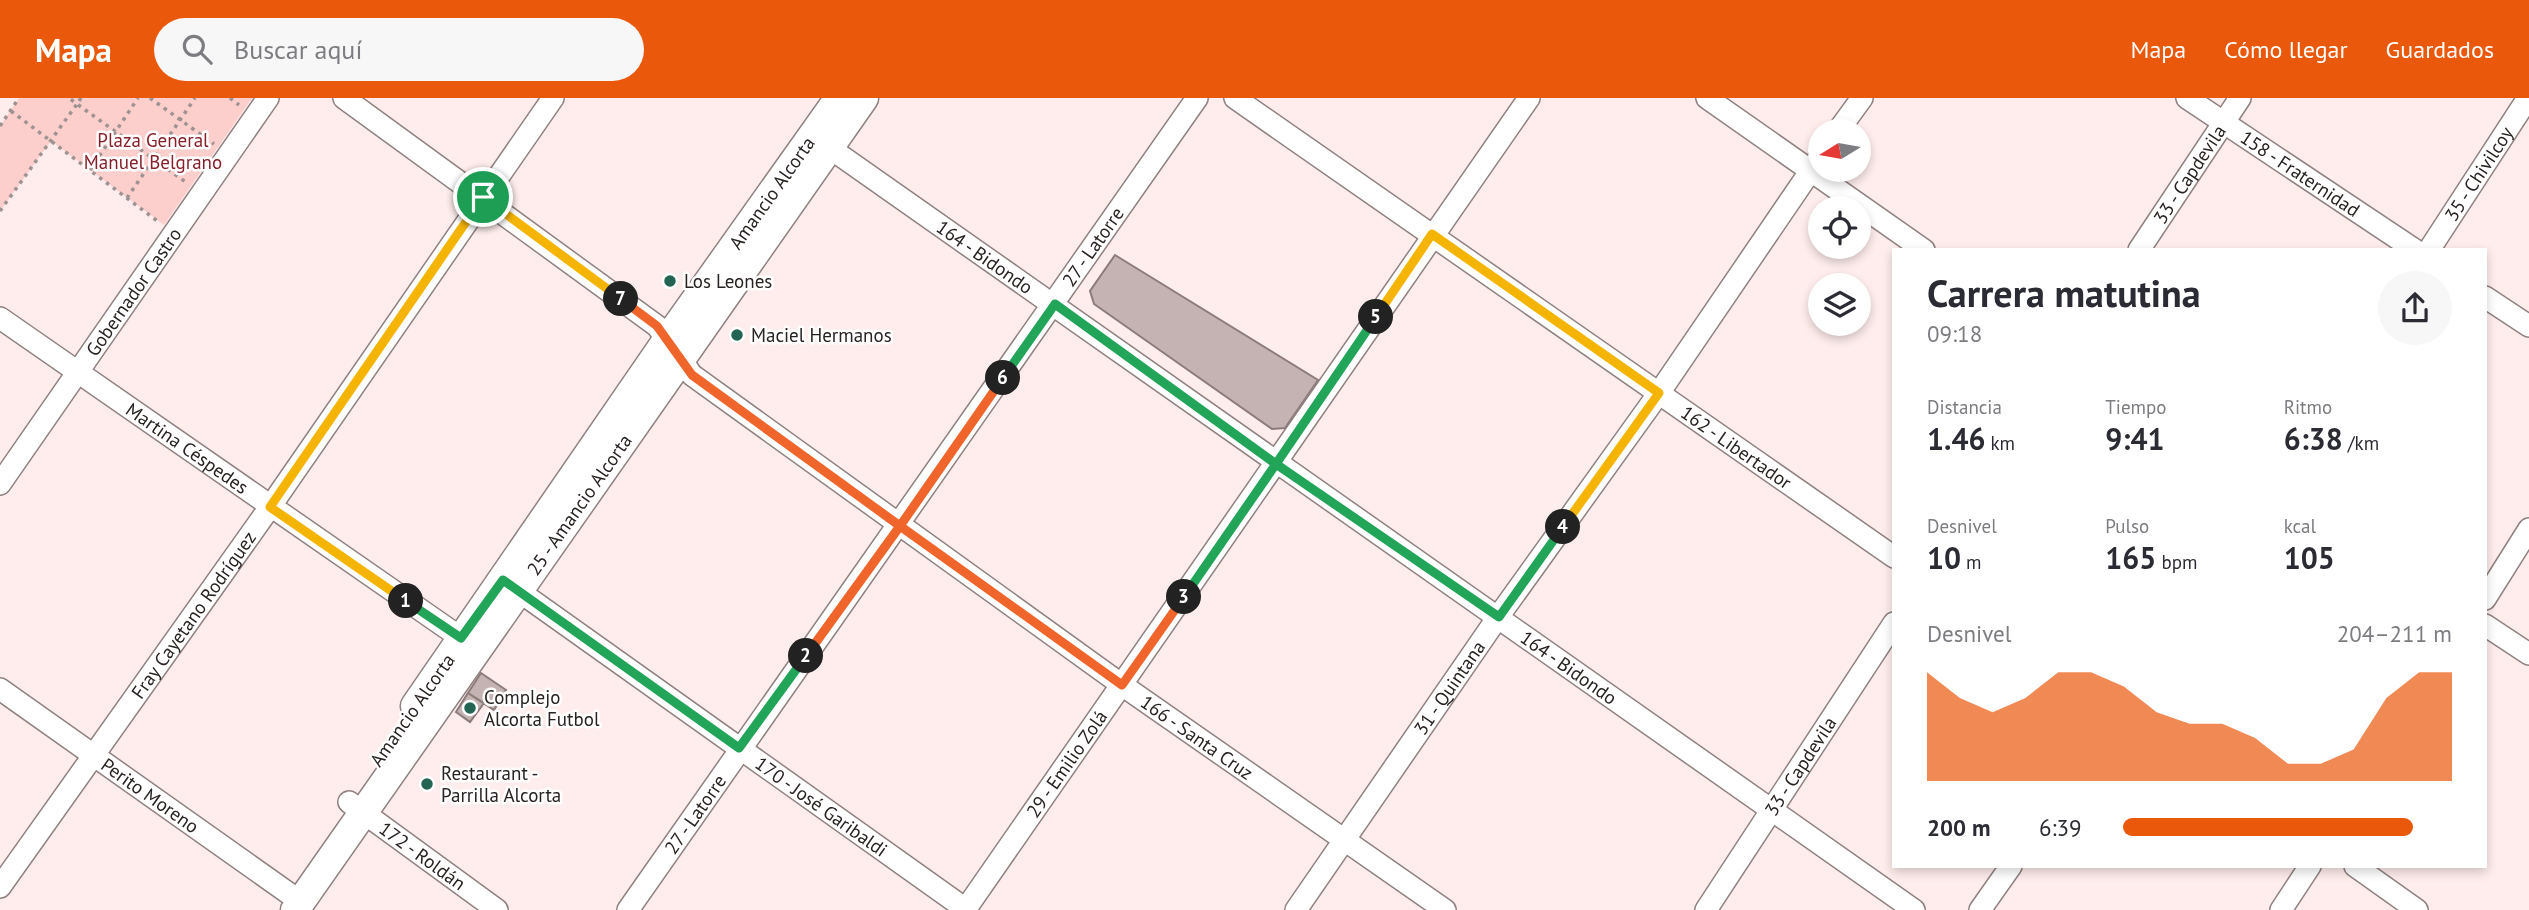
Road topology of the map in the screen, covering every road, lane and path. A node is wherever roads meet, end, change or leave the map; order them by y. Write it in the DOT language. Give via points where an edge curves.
graph roads {
  1 [pos="19,98"];
  2 [pos="69,98"];
  3 [pos="81,98"];
  4 [pos="138,98"];
  5 [pos="150,98"];
  6 [pos="195,98"];
  7 [pos="229,98"];
  8 [pos="268,98"];
  9 [pos="344,98"];
  10 [pos="553,98"];
  11 [pos="839,98"];
  12 [pos="864,98"];
  13 [pos="1198,98"];
  14 [pos="1235,98"];
  15 [pos="1529,98"];
  16 [pos="1707,98"];
  17 [pos="1862,98"];
  18 [pos="2187,98"];
  19 [pos="2240,98"];
  20 [pos="2528,98"];
  21 [pos="77,104"];
  22 [pos="245,109"];
  23 [pos="11,111"];
  24 [pos="1847,119"];
  25 [pos="180,120"];
  26 [pos="2223,123"];
  27 [pos="0,127"];
  28 [pos="116,132"];
  29 [pos="50,141"];
  30 [pos="821,142"];
  31 [pos="218,147"];
  32 [pos="153,159"];
  33 [pos="1808,159"];
  34 [pos="90,170"];
  35 [pos="1808,173"];
  36 [pos="1839,182"];
  37 [pos="191,186"];
  38 [pos="483,197"];
  39 [pos="127,198"];
  40 [pos="0,211"];
  41 [pos="164,225"];
  42 [pos="1432,234"];
  43 [pos="1921,248"];
  44 [pos="2140,248"];
  45 [pos="2412,248"];
  46 [pos="2430,248"];
  47 [pos="2487,298"];
  48 [pos="1055,304"];
  49 [pos="0,318"];
  50 [pos="2529,326"];
  51 [pos="673,351"];
  52 [pos="78,372"];
  53 [pos="1659,393"];
  54 [pos="1276,464"];
  55 [pos="0,484"];
  56 [pos="270,507"];
  57 [pos="900,526"];
  58 [pos="2529,529"];
  59 [pos="1892,555"];
  60 [pos="511,586"];
  61 [pos="2487,596"];
  62 [pos="1499,617"];
  63 [pos="1892,626"];
  64 [pos="2487,626"];
  65 [pos="470,644"];
  66 [pos="2529,654"];
  67 [pos="1122,685"];
  68 [pos="0,689"];
  69 [pos="739,748"];
  70 [pos="92,754"];
  71 [pos="356,807"];
  72 [pos="1773,810"];
  73 [pos="1345,840"];
  74 [pos="2010,868"];
  75 [pos="2309,868"];
  76 [pos="2358,868"];
  77 [pos="0,887"];
  78 [pos="290,903"];
  79 [pos="497,910"];
  80 [pos="628,910"];
  81 [pos="965,910"];
  82 [pos="1296,910"];
  83 [pos="1445,910"];
  84 [pos="1706,910"];
  85 [pos="1914,910"];
  86 [pos="1980,910"];
  87 [pos="2281,910"];
  88 [pos="2417,910"];
  1 -- 23 [label="path"];
  2 -- 21 [label="path"];
  3 -- 21 [label="path"];
  4 -- 28 [label="path"];
  5 -- 25 [label="path"];
  6 -- 25 [label="path"];
  7 -- 22 [label="path"];
  8 -- 52 [label="street, Gobernador Castro"];
  9 -- 38 [label="street, 166 - Santa Cruz"];
  10 -- 38 [label="street, Fray Cayetano Rodríguez"];
  11 -- 30 [label="main road, Amancio Alcorta"];
  12 -- 30 [label="main road"];
  13 -- 48 [label="street, 27 - Latorre"];
  14 -- 42 [label="street, 162 - Libertador"];
  15 -- 42 [label="street, 29 - Emilio Zolá"];
  16 -- 33 [label="street"];
  17 -- 24 [label="street"];
  18 -- 26 [label="street, 158 - Fraternidad"];
  19 -- 26 [label="street, 33 - Capdevila"];
  20 -- 46 [label="street, 35 - Chivilcoy"];
  21 -- 28 [label="path"];
  21 -- 29 [label="path"];
  23 -- 27 [label="path"];
  23 -- 29 [label="path"];
  25 -- 31 [label="path"];
  25 -- 32 [label="path"];
  26 -- 44 [label="street, 33 - Capdevila"];
  26 -- 45 [label="street, 158 - Fraternidad"];
  28 -- 32 [label="path"];
  28 -- 34 [label="path"];
  29 -- 34 [label="path"];
  29 -- 40 [label="path"];
  30 -- 48 [label="street, 164 - Bidondo"];
  30 -- 51 [label="main road"];
  32 -- 37 [label="path"];
  32 -- 39 [label="path"];
  34 -- 39 [label="path"];
  35 -- 53 [label="street, 31 - Quintana"];
  36 -- 43 [label="street"];
  38 -- 51 [label="street, 166 - Santa Cruz" via="657,326"];
  38 -- 56 [label="street, Fray Cayetano Rodríguez"];
  39 -- 41 [label="path"];
  42 -- 53 [label="street, 162 - Libertador"];
  42 -- 54 [label="street, 29 - Emilio Zolá"];
  47 -- 50 [label="street"];
  48 -- 54 [label="street, 164 - Bidondo"];
  48 -- 57 [label="street, 27 - Latorre"];
  49 -- 52 [label="street, Martina Céspedes"];
  51 -- 57 [label="street, 166 - Santa Cruz" via="692,375"];
  51 -- 60 [label="main road"];
  52 -- 55 [label="street, Gobernador Castro"];
  52 -- 56 [label="street, Martina Céspedes"];
  53 -- 59 [label="street, 162 - Libertador"];
  53 -- 62 [label="street, 31 - Quintana"];
  54 -- 62 [label="street, 164 - Bidondo"];
  54 -- 67 [label="street, 29 - Emilio Zolá"];
  56 -- 65 [label="street, Martina Céspedes"];
  56 -- 70 [label="street, Fray Cayetano Rodríguez"];
  57 -- 67 [label="street, 166 - Santa Cruz"];
  57 -- 69 [label="street, 27 - Latorre"];
  58 -- 61 [label="street"];
  60 -- 65 [label="main road, 25 - Amancio Alcorta"];
  60 -- 69 [label="street, 170 - José Garibaldi"];
  62 -- 72 [label="street, 164 - Bidondo"];
  62 -- 73 [label="street, 31 - Quintana"];
  63 -- 72 [label="street, 33 - Capdevila"];
  64 -- 66 [label="street"];
  65 -- 71 [label="main road, 25 - Amancio Alcorta"];
  67 -- 73 [label="street, 166 - Santa Cruz"];
  67 -- 81 [label="street, 29 - Emilio Zolá"];
  68 -- 70 [label="street, Perito Moreno"];
  69 -- 80 [label="street, 27 - Latorre"];
  69 -- 81 [label="street, 170 - José Garibaldi"];
  70 -- 77 [label="street, Fray Cayetano Rodríguez"];
  70 -- 78 [label="street, Perito Moreno"];
  71 -- 78 [label="main road"];
  71 -- 79 [label="street, 172 - Roldán"];
  72 -- 84 [label="street, 33 - Capdevila"];
  72 -- 85 [label="street, 164 - Bidondo"];
  73 -- 82 [label="street, 31 - Quintana"];
  73 -- 83 [label="street, 166 - Santa Cruz"];
  74 -- 86 [label="street"];
  75 -- 87 [label="street"];
  76 -- 88 [label="street"];
}
